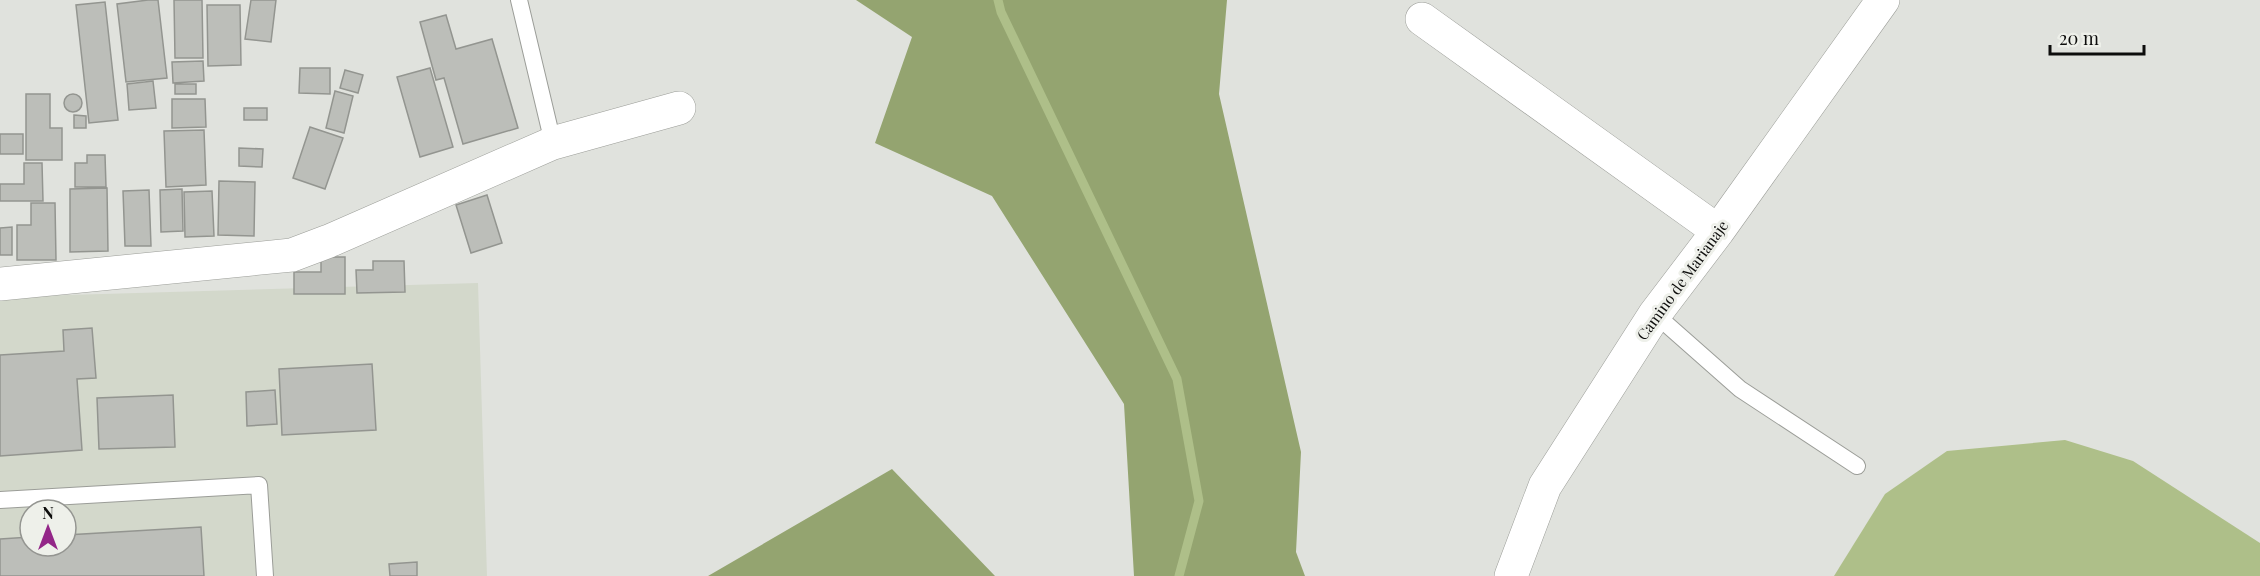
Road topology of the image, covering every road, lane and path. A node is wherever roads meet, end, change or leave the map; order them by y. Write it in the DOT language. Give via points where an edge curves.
graph roads {
  1 [pos="519,0"];
  2 [pos="1883,0"];
  3 [pos="1422,19"];
  4 [pos="679,108"];
  5 [pos="554,142"];
  6 [pos="1718,231"];
  7 [pos="0,284"];
  8 [pos="1655,314"];
  9 [pos="1857,466"];
  10 [pos="0,500"];
  11 [pos="265,576"];
  12 [pos="1511,576"];
  1 -- 5 [label="lane"];
  2 -- 6 [label="street, Camino de Marianaje"];
  3 -- 6 [label="street"];
  4 -- 5 [label="street"];
  5 -- 7 [label="street" via="292,255"];
  6 -- 8 [label="street, Camino de Marianaje"];
  8 -- 9 [label="lane" via="1740,389"];
  8 -- 12 [label="street, Camino de Marianaje" via="1545,486"];
  10 -- 11 [label="lane" via="259,484"];
}
